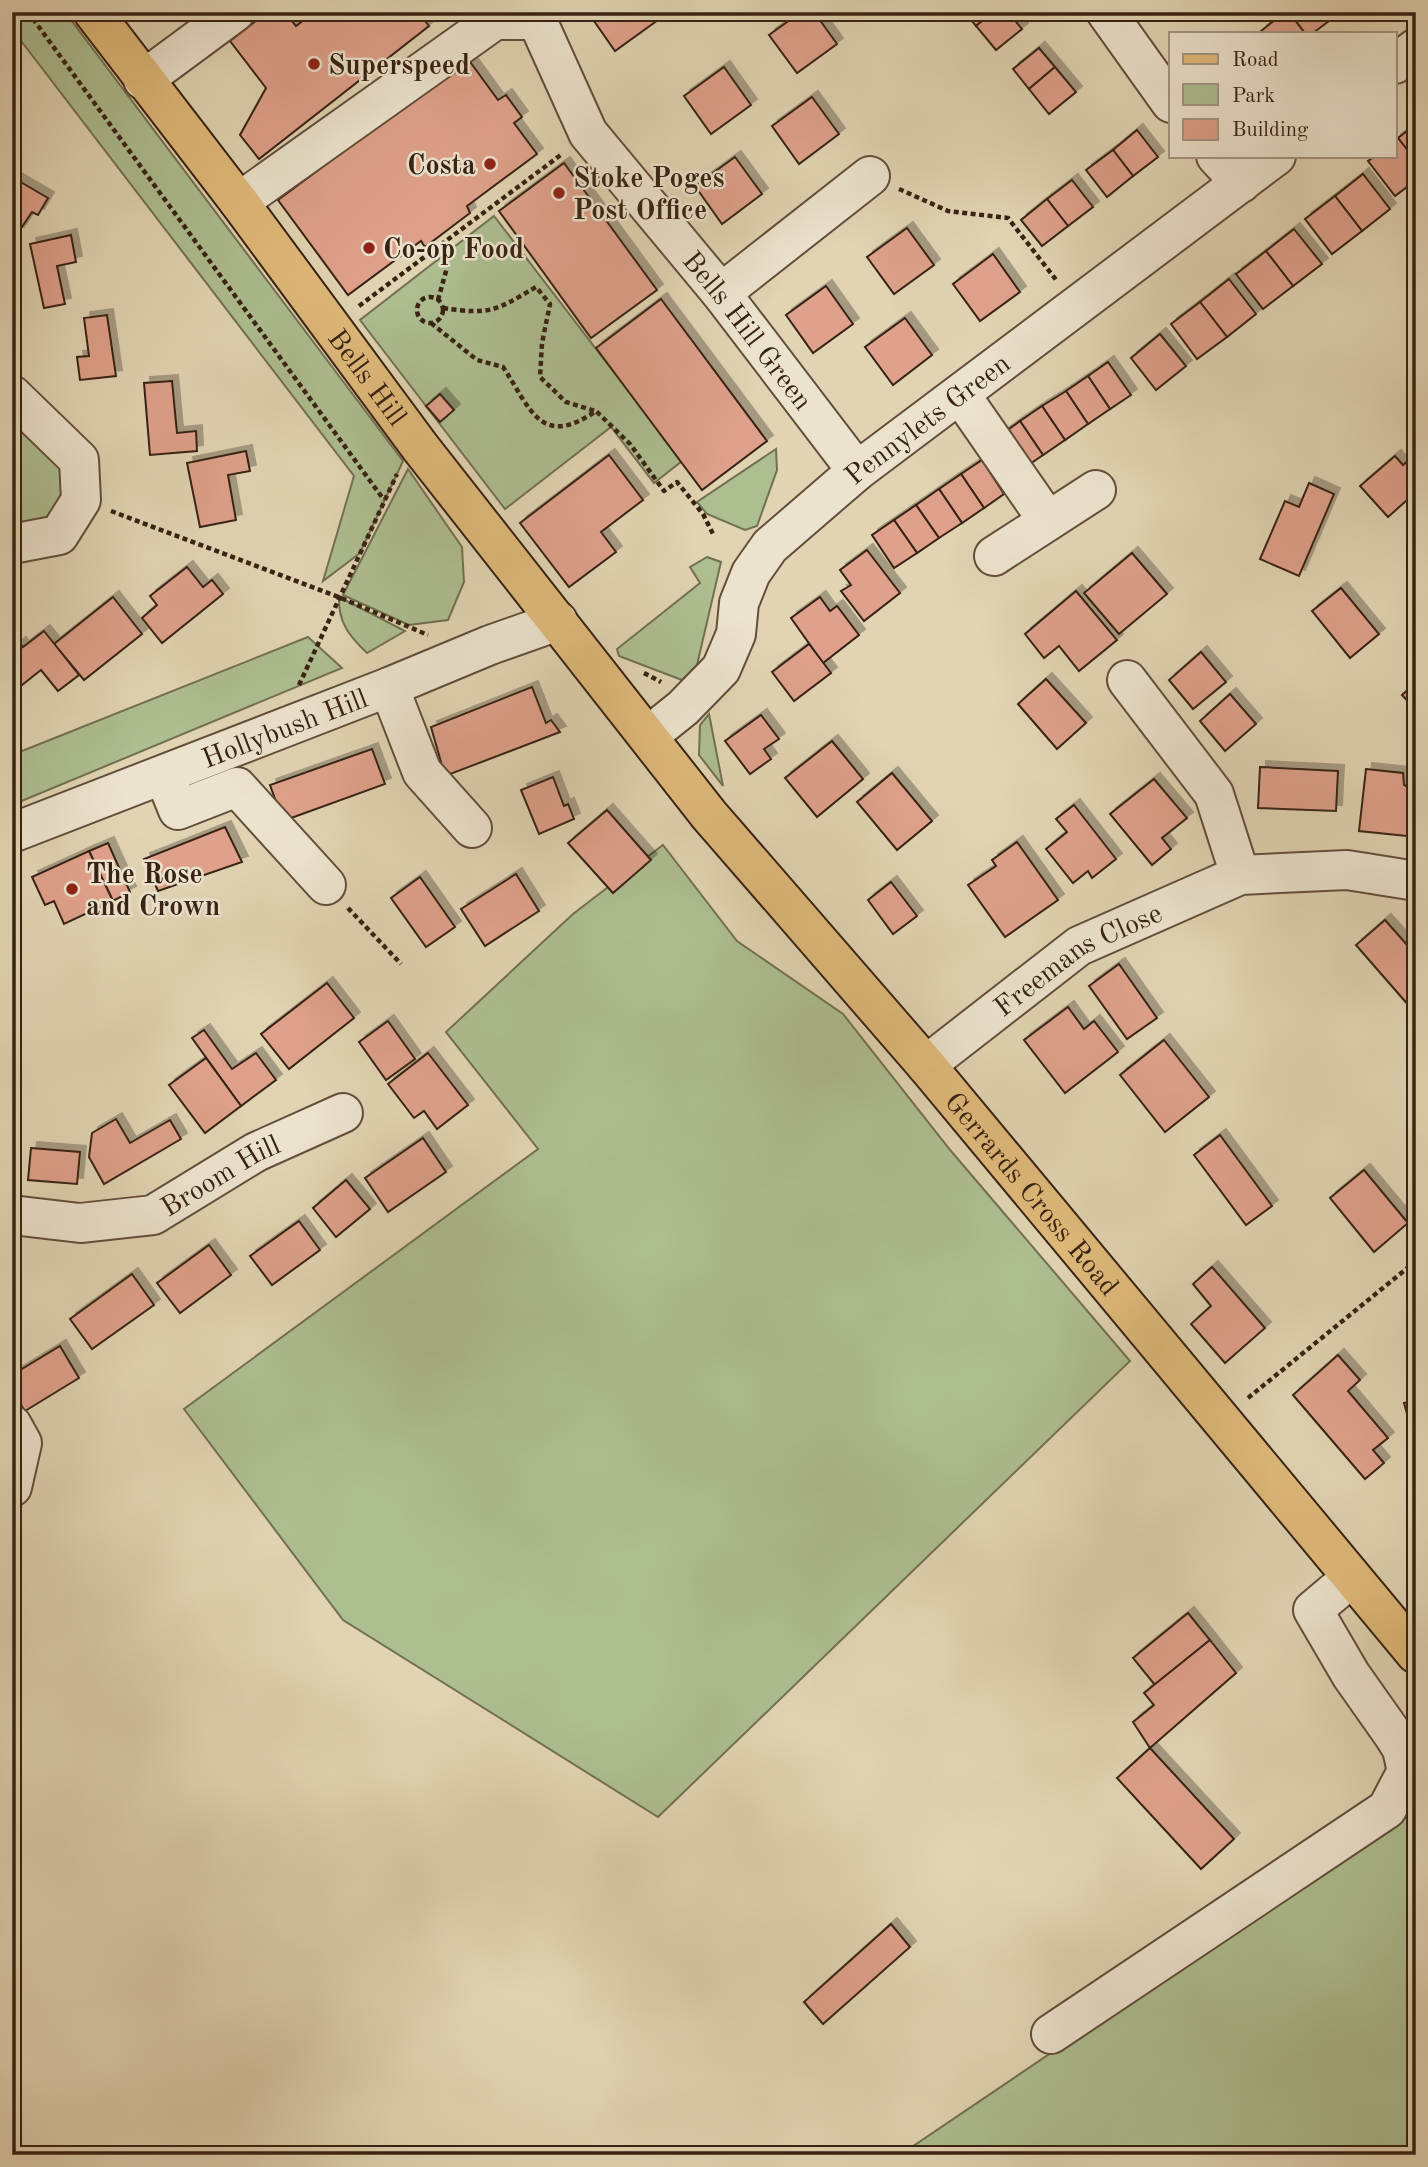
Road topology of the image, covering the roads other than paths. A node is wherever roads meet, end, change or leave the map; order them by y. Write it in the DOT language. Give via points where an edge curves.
graph roads {
  1 [pos="93,12"];
  2 [pos="235,12"];
  3 [pos="1106,12"];
  4 [pos="540,16"];
  5 [pos="1416,48"];
  6 [pos="1396,63"];
  7 [pos="143,80"];
  8 [pos="1169,100"];
  9 [pos="1269,158"];
  10 [pos="1228,169"];
  11 [pos="870,176"];
  12 [pos="239,202"];
  13 [pos="720,293"];
  14 [pos="960,394"];
  15 [pos="12,396"];
  16 [pos="857,471"];
  17 [pos="1096,490"];
  18 [pos="1048,521"];
  19 [pos="12,544"];
  20 [pos="994,556"];
  21 [pos="558,621"];
  22 [pos="1127,680"];
  23 [pos="389,687"];
  24 [pos="648,736"];
  25 [pos="164,775"];
  26 [pos="472,828"];
  27 [pos="12,833"];
  28 [pos="1240,875"];
  29 [pos="1416,881"];
  30 [pos="326,885"];
  31 [pos="926,1065"];
  32 [pos="343,1112"];
  33 [pos="12,1215"];
  34 [pos="12,1425"];
  35 [pos="12,1487"];
  36 [pos="1351,1578"];
  37 [pos="1410,1637"];
  38 [pos="1051,2034"];
  1 -- 7 [label="main road, Bells Hill"];
  2 -- 7 [label="street"];
  3 -- 8 [label="street"];
  4 -- 12 [label="street" via="495,20"];
  4 -- 13 [label="street, Bells Hill Green" via="588,133"];
  5 -- 6 [label="street"];
  7 -- 12 [label="main road, Bells Hill"];
  9 -- 10 [label="street, Pennylets Green"];
  10 -- 14 [label="street, Pennylets Green" via="1077,307"];
  11 -- 13 [label="street"];
  12 -- 21 [label="main road, Bells Hill" via="420,447"];
  13 -- 16 [label="street, Bells Hill Green"];
  14 -- 16 [label="street, Pennylets Green"];
  14 -- 18 [label="street"];
  15 -- 19 [label="street" via="79,460 81,500 59,535"];
  16 -- 24 [label="street, Pennylets Green" via="770,546 751,573 736,634 721,668"];
  17 -- 18 [label="street"];
  18 -- 20 [label="street"];
  21 -- 23 [label="street, Hollybush Hill"];
  21 -- 24 [label="main road, Bells Hill"];
  22 -- 28 [label="street" via="1213,794"];
  23 -- 25 [label="street, Hollybush Hill"];
  23 -- 26 [label="street" via="422,772"];
  24 -- 31 [label="main road, Gerrards Cross Road" via="709,815"];
  25 -- 27 [label="street, Hollybush Hill"];
  25 -- 30 [label="street" via="178,810 237,787"];
  28 -- 29 [label="street, Freemans Close" via="1347,870"];
  28 -- 31 [label="street, Freemans Close" via="1079,946"];
  31 -- 36 [label="main road, Gerrards Cross Road"];
  32 -- 33 [label="street, Broom Hill" via="256,1152 153,1215 80,1223"];
  34 -- 35 [label="street" via="22,1443"];
  36 -- 37 [label="main road, Gerrards Cross Road"];
  36 -- 38 [label="street" via="1313,1610 1350,1675 1402,1749 1407,1771 1387,1809"];
}
